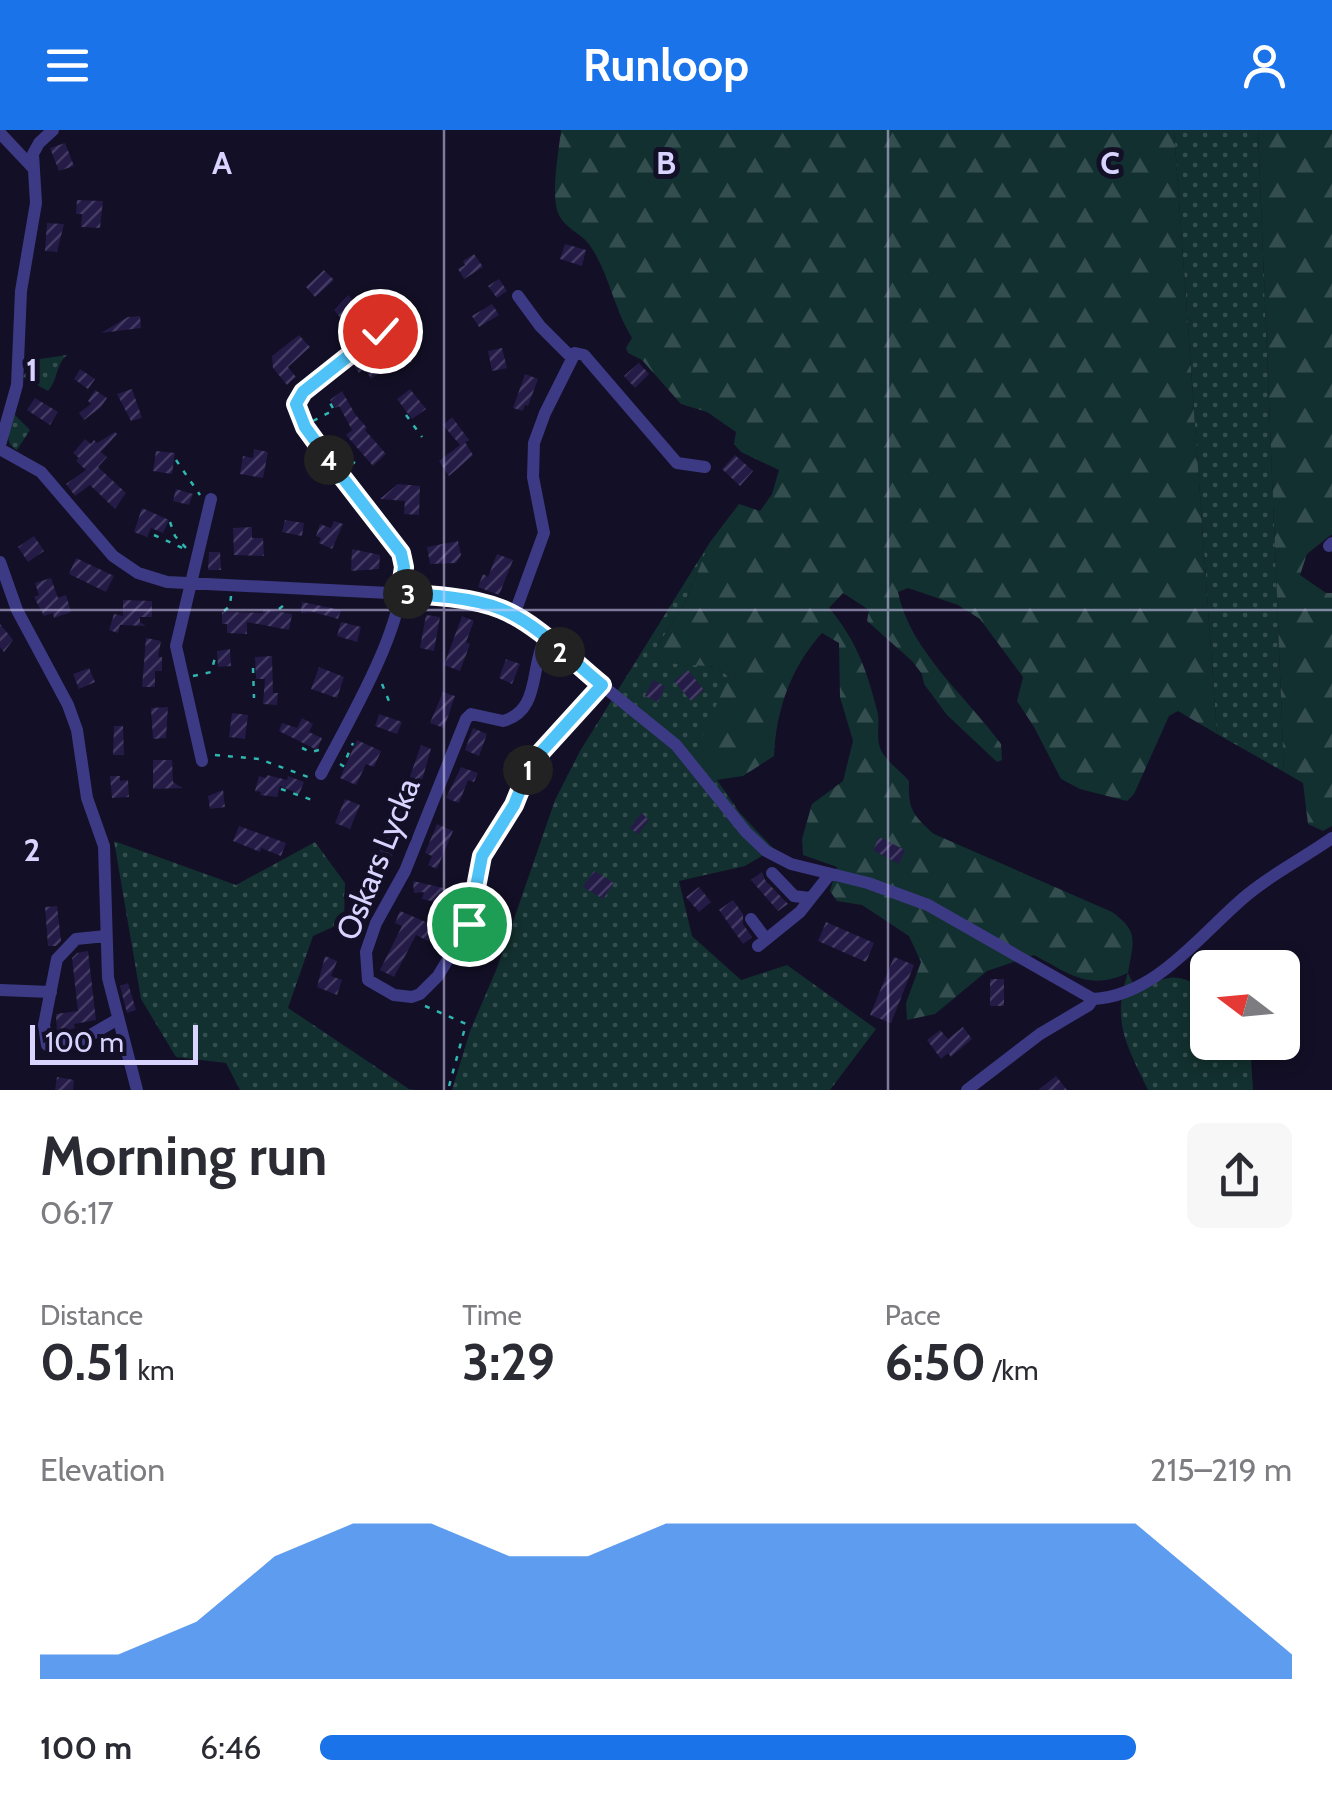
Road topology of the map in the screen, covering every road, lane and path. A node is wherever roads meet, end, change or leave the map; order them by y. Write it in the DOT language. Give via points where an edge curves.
graph roads {
  1 [pos="53,130"];
  2 [pos="0,133"];
  3 [pos="32,166"];
  4 [pos="518,296"];
  5 [pos="380,331"];
  6 [pos="571,357"];
  7 [pos="329,400"];
  8 [pos="406,415"];
  9 [pos="305,426"];
  10 [pos="422,437"];
  11 [pos="0,447"];
  12 [pos="361,456"];
  13 [pos="176,460"];
  14 [pos="705,466"];
  15 [pos="340,474"];
  16 [pos="211,499"];
  17 [pos="170,522"];
  18 [pos="166,530"];
  19 [pos="154,536"];
  20 [pos="175,536"];
  21 [pos="193,553"];
  22 [pos="0,562"];
  23 [pos="192,585"];
  24 [pos="232,586"];
  25 [pos="400,594"];
  26 [pos="292,600"];
  27 [pos="279,609"];
  28 [pos="224,611"];
  29 [pos="514,615"];
  30 [pos="544,639"];
  31 [pos="214,658"];
  32 [pos="253,668"];
  33 [pos="375,668"];
  34 [pos="183,676"];
  35 [pos="602,685"];
  36 [pos="254,698"];
  37 [pos="391,706"];
  38 [pos="302,748"];
  39 [pos="334,748"];
  40 [pos="201,757"];
  41 [pos="320,777"];
  42 [pos="281,788"];
  43 [pos="312,800"];
  44 [pos="1332,838"];
  45 [pos="772,873"];
  46 [pos="830,874"];
  47 [pos="809,898"];
  48 [pos="751,919"];
  49 [pos="106,936"];
  50 [pos="0,990"];
  51 [pos="52,992"];
  52 [pos="402,997"];
  53 [pos="1093,999"];
  54 [pos="118,1019"];
  55 [pos="137,1090"];
  56 [pos="448,1090"];
  57 [pos="967,1090"];
  1 -- 3 [label="street" via="39,142"];
  2 -- 3 [label="street"];
  3 -- 11 [label="street" via="36,203 21,291 18,384"];
  4 -- 6 [label="street"];
  5 -- 9 [label="street" via="301,394 296,404"];
  6 -- 14 [label="street" via="582,353 678,463"];
  6 -- 29 [label="street" via="534,443 544,532"];
  7 -- 9 [label="path" via="334,410"];
  8 -- 10 [label="path"];
  9 -- 15 [label="street"];
  11 -- 23 [label="street" via="42,472 128,567"];
  12 -- 15 [label="path"];
  13 -- 16 [label="path" via="198,494"];
  15 -- 25 [label="street" via="401,553"];
  16 -- 21 [label="street"];
  17 -- 20 [label="path"];
  18 -- 20 [label="path"];
  19 -- 21 [label="path"];
  20 -- 21 [label="path"];
  21 -- 23 [label="street"];
  22 -- 49 [label="street" via="77,730 104,846"];
  23 -- 24 [label="street"];
  23 -- 34 [label="street" via="176,640"];
  24 -- 25 [label="street"];
  24 -- 28 [label="path"];
  25 -- 29 [label="street" via="475,602"];
  25 -- 33 [label="street"];
  26 -- 27 [label="path"];
  29 -- 30 [label="street"];
  30 -- 35 [label="street"];
  30 -- 52 [label="street, Oskars Lycka" via="520,714 503,721 480,714 466,719 405,871 376,924 366,976"];
  31 -- 34 [label="path" via="211,672"];
  32 -- 36 [label="path"];
  33 -- 37 [label="path"];
  33 -- 39 [label="street"];
  34 -- 40 [label="street"];
  35 -- 46 [label="street" via="676,745 759,845 791,864"];
  35 -- 52 [label="street" via="531,763 482,856 475,907 451,956 420,994"];
  38 -- 39 [label="path"];
  39 -- 41 [label="street"];
  40 -- 41 [label="path" via="248,757"];
  42 -- 43 [label="path"];
  44 -- 53 [label="street" via="1250,892 1157,974"];
  45 -- 47 [label="street" via="794,896"];
  46 -- 47 [label="street"];
  46 -- 53 [label="street" via="928,906"];
  47 -- 48 [label="street" via="762,942"];
  49 -- 51 [label="street" via="68,946 57,958"];
  49 -- 54 [label="street"];
  50 -- 51 [label="street"];
  51 -- 54 [label="street" via="47,1045 75,1044"];
  52 -- 56 [label="path" via="466,1024"];
  53 -- 57 [label="street"];
  54 -- 55 [label="street"];
}
